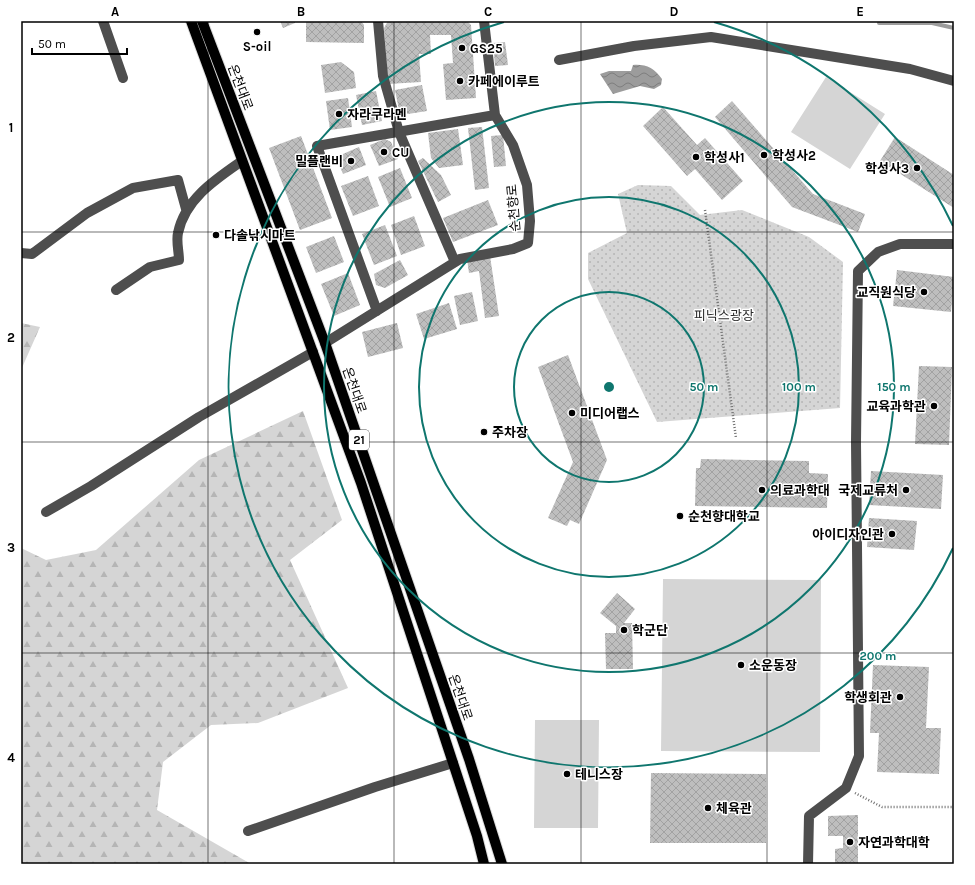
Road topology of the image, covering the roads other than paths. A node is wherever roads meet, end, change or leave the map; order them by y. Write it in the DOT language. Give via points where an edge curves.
graph roads {
  1 [pos="104,21"];
  2 [pos="191,21"];
  3 [pos="202,21"];
  4 [pos="378,21"];
  5 [pos="484,21"];
  6 [pos="559,60"];
  7 [pos="123,78"];
  8 [pos="954,81"];
  9 [pos="495,115"];
  10 [pos="399,132"];
  11 [pos="242,161"];
  12 [pos="186,209"];
  13 [pos="954,244"];
  14 [pos="21,253"];
  15 [pos="455,262"];
  16 [pos="116,290"];
  17 [pos="377,311"];
  18 [pos="325,343"];
  19 [pos="313,352"];
  20 [pos="46,512"];
  21 [pos="453,763"];
  22 [pos="248,831"];
  23 [pos="484,864"];
  24 [pos="502,864"];
  25 [pos="808,864"];
  1 -- 7 [label="street"];
  2 -- 11 [label="main road, 온천대로 / 21"];
  3 -- 18 [label="main road, 온천대로 / 21"];
  4 -- 10 [label="street" via="383,76"];
  5 -- 9 [label="street, 순천향로"];
  6 -- 8 [label="street" via="634,46 711,37 910,69"];
  9 -- 10 [label="street"];
  9 -- 15 [label="street, 순천향로" via="513,145 527,185 530,221 528,243 513,249"];
  10 -- 15 [label="street"];
  10 -- 17 [label="street" via="317,146"];
  11 -- 12 [label="street" via="214,181"];
  11 -- 19 [label="main road, 온천대로 / 21"];
  12 -- 14 [label="street" via="178,180 134,188 87,213 32,254"];
  12 -- 16 [label="street" via="178,234 179,260 150,266"];
  13 -- 25 [label="street" via="900,244 878,252 858,271 856,442 859,756 846,788 809,816"];
  15 -- 17 [label="street, 순천향로"];
  17 -- 18 [label="street, 순천향로"];
  18 -- 24 [label="main road, 온천대로 / 21" via="469,759"];
  19 -- 20 [label="street" via="200,417"];
  19 -- 21 [label="main road, 온천대로 / 21" via="361,483"];
  21 -- 22 [label="street"];
  21 -- 23 [label="main road, 온천대로 / 21" via="478,836"];
}
